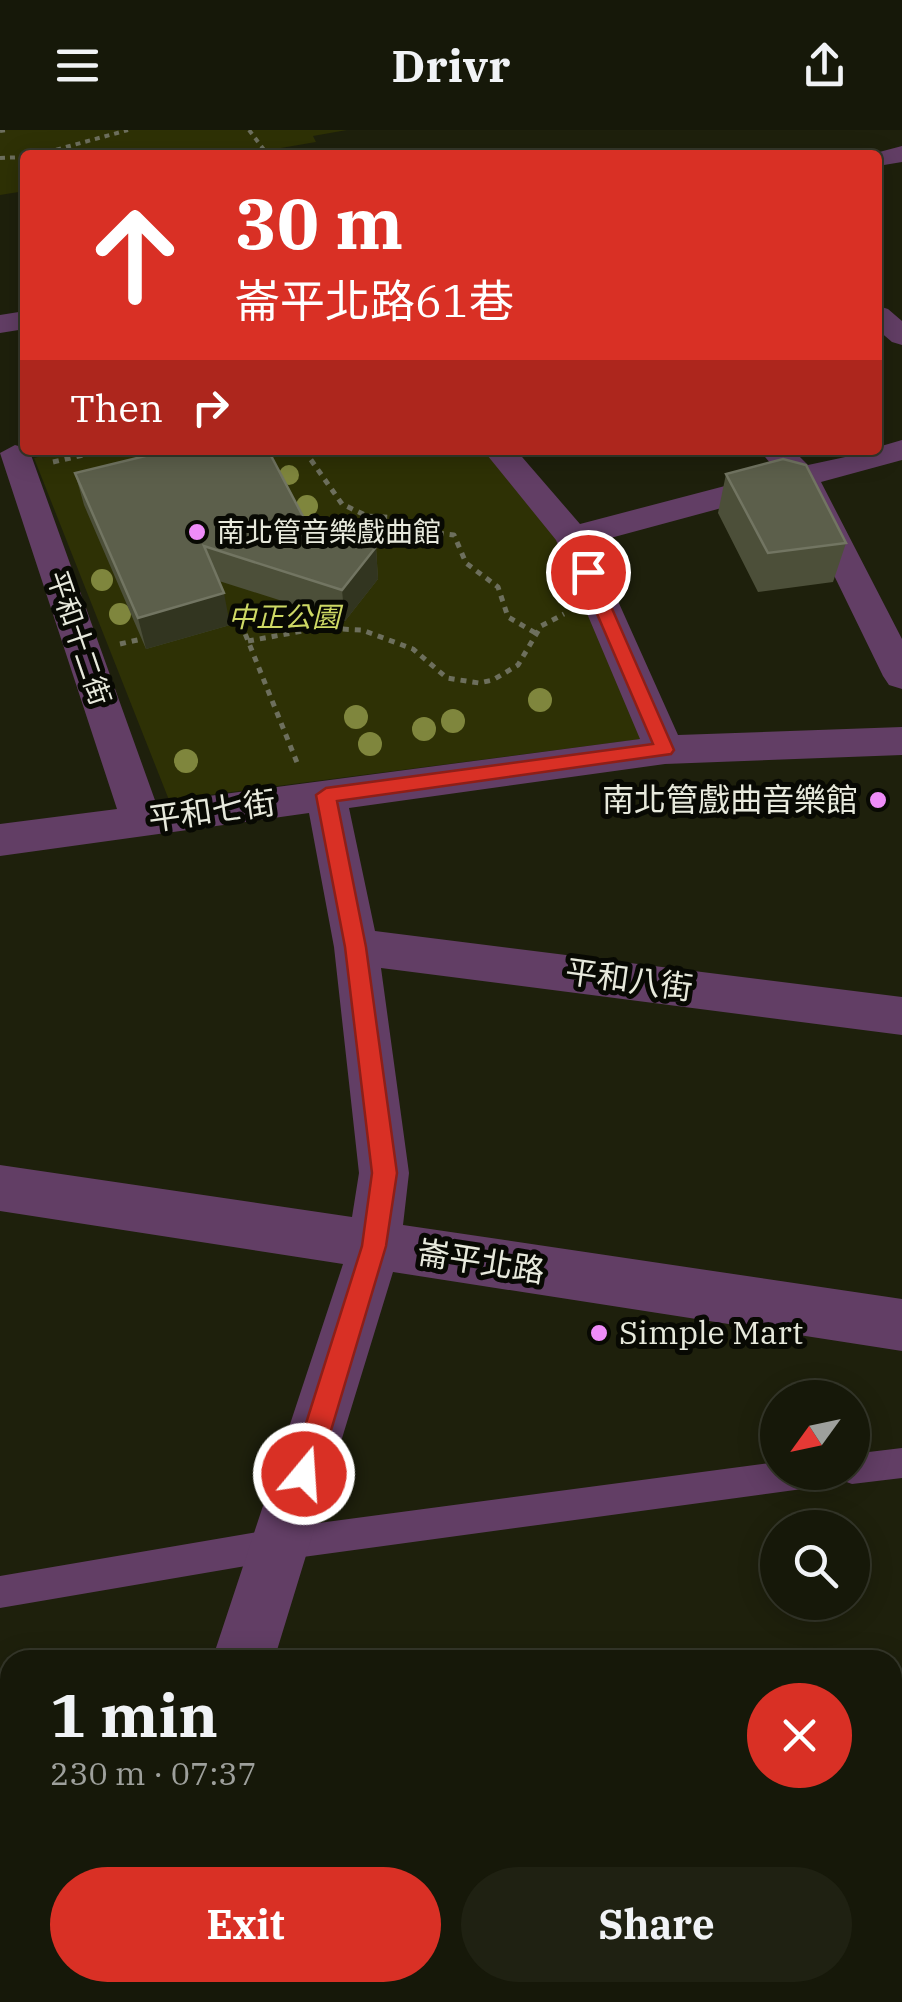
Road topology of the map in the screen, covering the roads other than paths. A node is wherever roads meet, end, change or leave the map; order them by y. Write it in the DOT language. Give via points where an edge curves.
graph roads {
  1 [pos="882,318"];
  2 [pos="902,336"];
  3 [pos="902,450"];
  4 [pos="503,455"];
  5 [pos="780,455"];
  6 [pos="27,457"];
  7 [pos="803,478"];
  8 [pos="572,537"];
  9 [pos="902,676"];
  10 [pos="902,741"];
  11 [pos="665,750"];
  12 [pos="313,783"];
  13 [pos="142,820"];
  14 [pos="0,840"];
  15 [pos="356,947"];
  16 [pos="902,1016"];
  17 [pos="0,1188"];
  18 [pos="374,1246"];
  19 [pos="902,1325"];
  20 [pos="902,1463"];
  21 [pos="870,1466"];
  22 [pos="760,1480"];
  23 [pos="281,1544"];
  24 [pos="0,1592"];
  25 [pos="246,1650"];
  1 -- 2 [label="street"];
  3 -- 7 [label="street"];
  4 -- 8 [label="street"];
  5 -- 7 [label="street"];
  6 -- 13 [label="street, 平和十二街"];
  7 -- 8 [label="street"];
  7 -- 9 [label="street"];
  8 -- 11 [label="street"];
  10 -- 11 [label="street, 平和七街"];
  11 -- 12 [label="street, 平和七街"];
  12 -- 13 [label="street, 平和七街"];
  12 -- 15 [label="street"];
  13 -- 14 [label="street, 平和七街"];
  15 -- 16 [label="street, 平和八街"];
  15 -- 18 [label="street" via="384,1173"];
  17 -- 18 [label="street, 崙平北路"];
  18 -- 19 [label="street, 崙平北路"];
  18 -- 23 [label="street"];
  20 -- 21 [label="lane"];
  22 -- 23 [label="lane"];
  23 -- 24 [label="lane"];
  23 -- 25 [label="street"];
}
